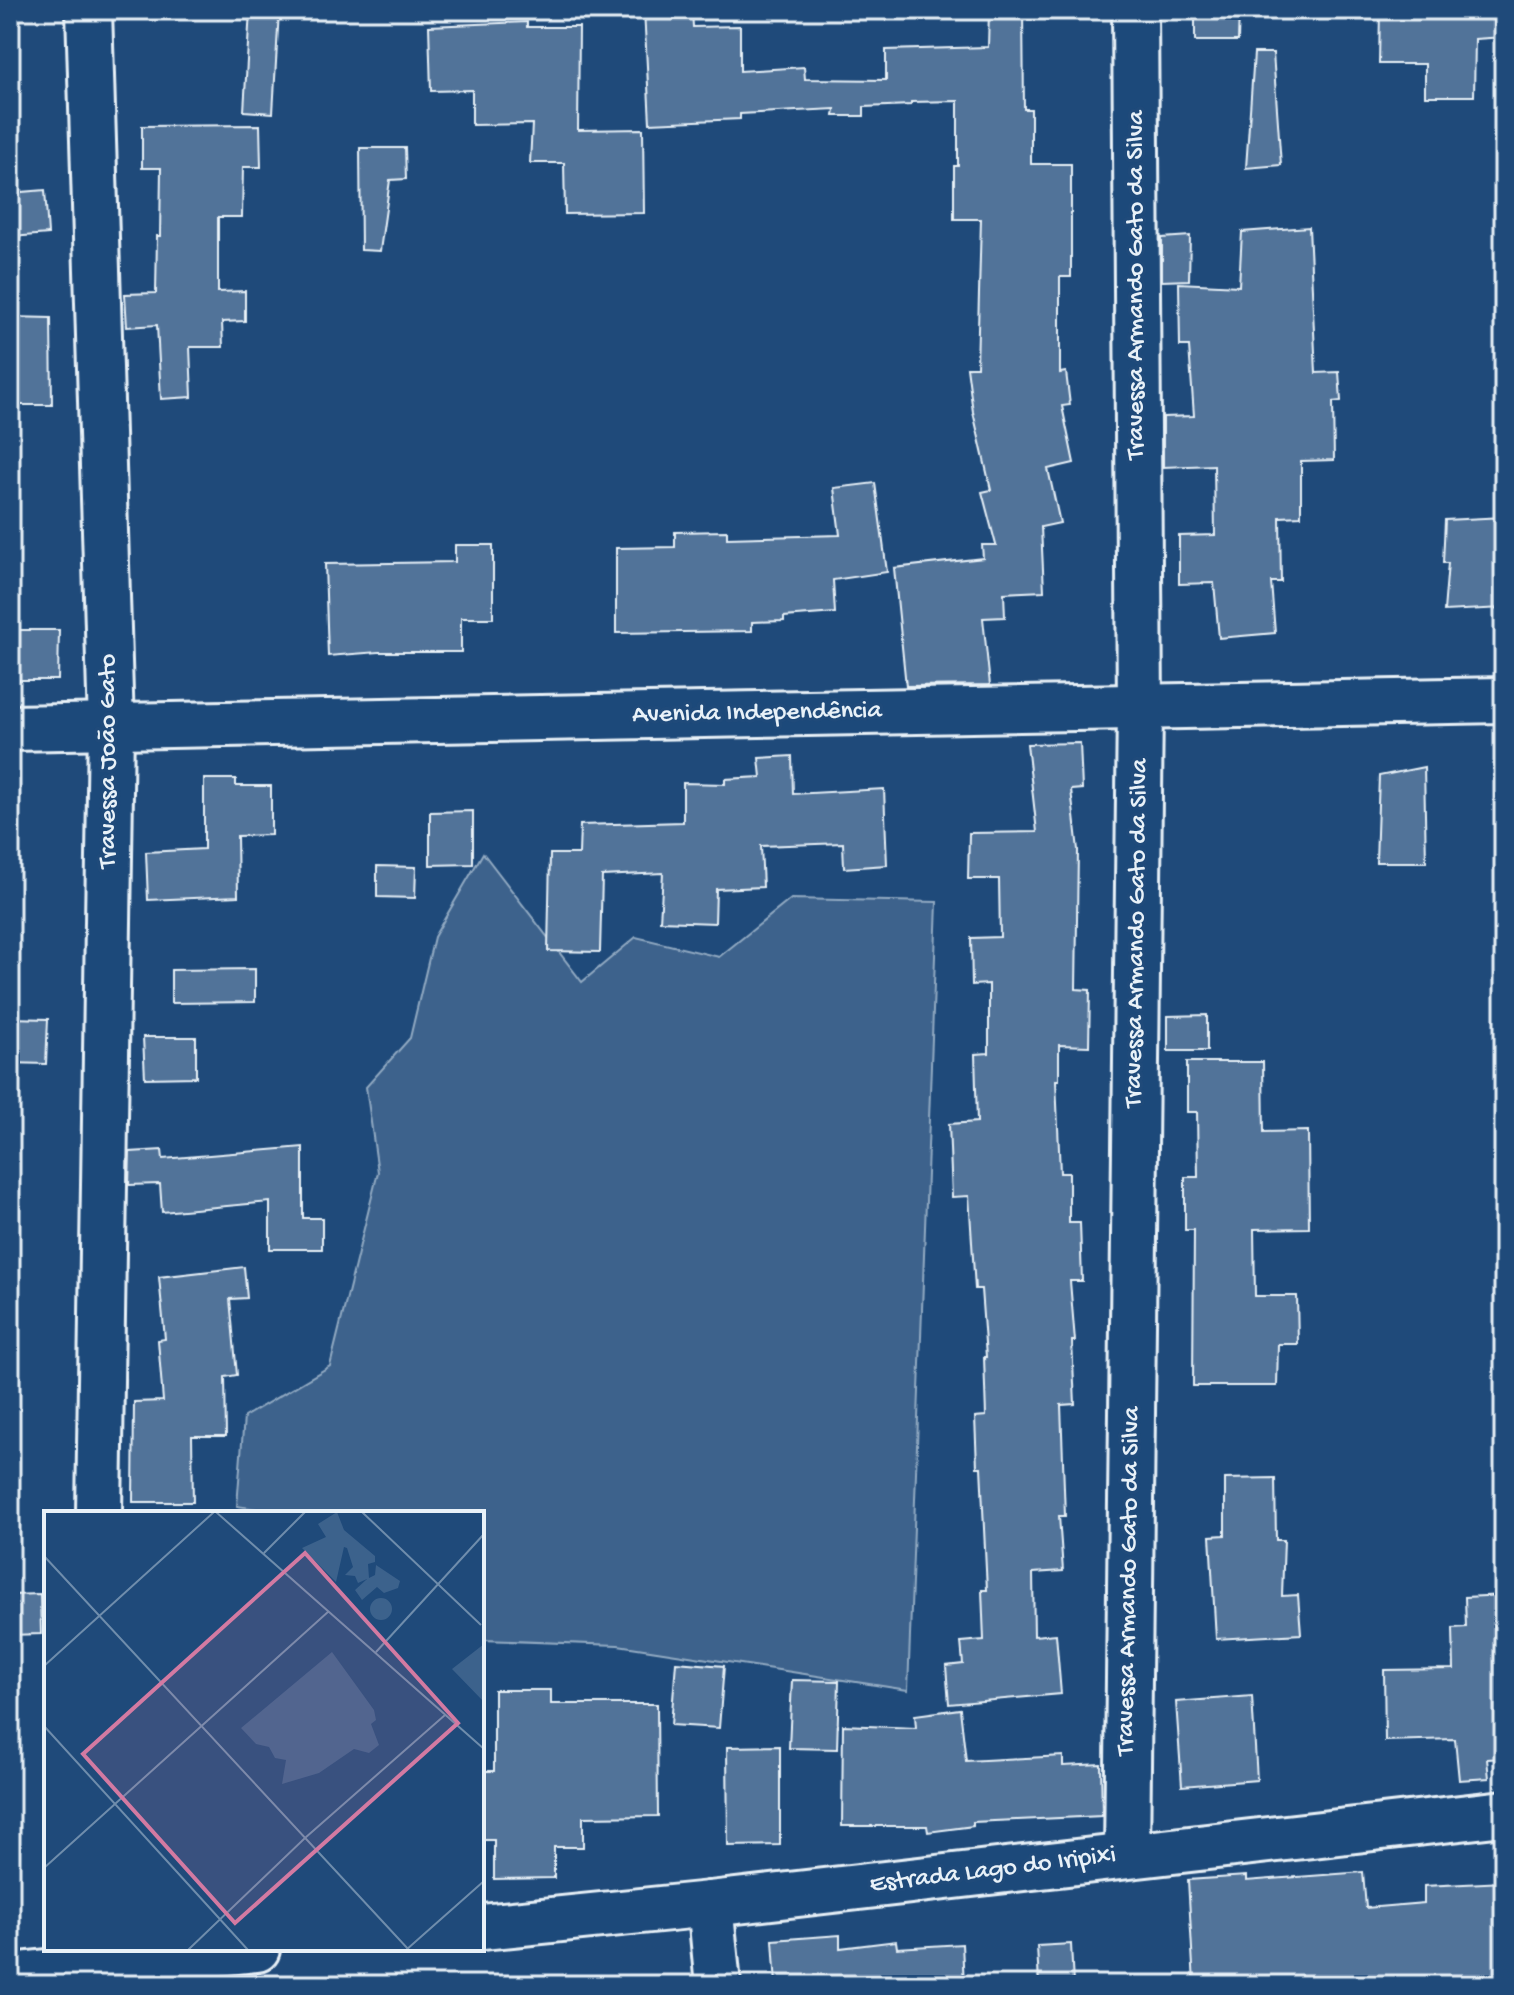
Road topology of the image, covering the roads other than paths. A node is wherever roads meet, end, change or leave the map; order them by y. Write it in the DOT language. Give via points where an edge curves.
graph roads {
  1 [pos="89,10"];
  2 [pos="1135,10"];
  3 [pos="1504,700"];
  4 [pos="1140,707"];
  5 [pos="111,726"];
  6 [pos="10,728"];
  7 [pos="99,1511"];
  8 [pos="1504,1813"];
  9 [pos="1127,1855"];
  10 [pos="710,1904"];
  11 [pos="484,1927"];
  12 [pos="216,1951"];
  13 [pos="92,1957"];
  14 [pos="10,1976"];
  15 [pos="718,1985"];
  1 -- 5 [label="street, Travessa João Gato"];
  2 -- 4 [label="street, Travessa Armando Gato da Silva"];
  3 -- 4 [label="street, Avenida Independência"];
  4 -- 5 [label="street, Avenida Independência"];
  4 -- 9 [label="street, Travessa Armando Gato da Silva"];
  5 -- 6 [label="street, Avenida Independência"];
  5 -- 7 [label="street, Travessa João Gato"];
  8 -- 9 [label="street, Estrada Lago do Iripixi"];
  9 -- 10 [label="street, Estrada Lago do Iripixi"];
  10 -- 11 [label="street, Estrada Lago do Iripixi"];
  10 -- 15 [label="street"];
  12 -- 13 [label="street"];
  13 -- 14 [label="street"];
}
